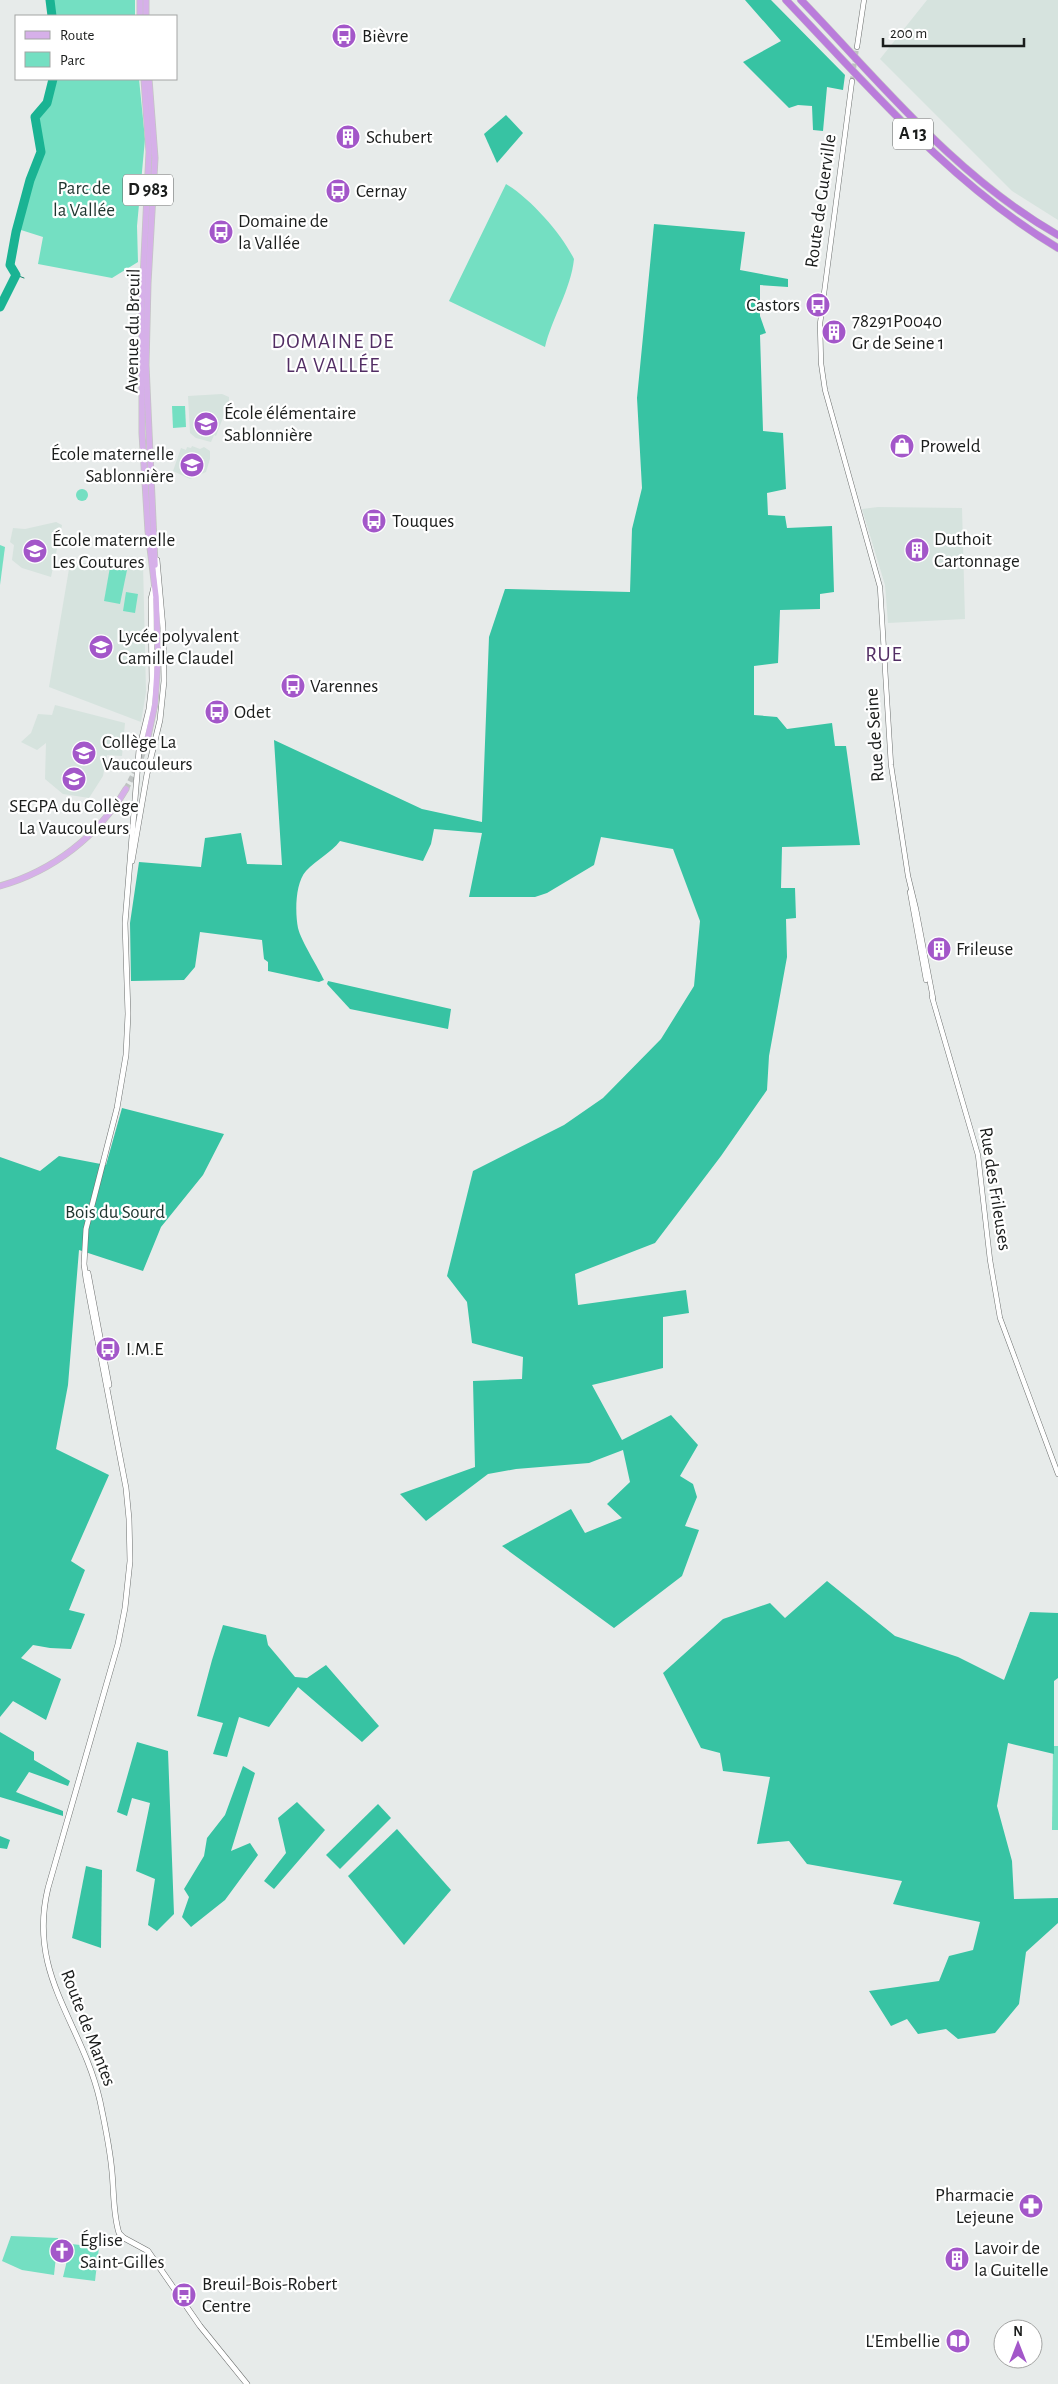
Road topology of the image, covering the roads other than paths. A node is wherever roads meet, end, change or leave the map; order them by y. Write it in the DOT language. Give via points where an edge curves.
graph roads {
  1 [pos="140,0"];
  2 [pos="146,0"];
  3 [pos="786,0"];
  4 [pos="801,0"];
  5 [pos="864,0"];
  6 [pos="140,15"];
  7 [pos="146,15"];
  8 [pos="857,47"];
  9 [pos="144,80"];
  10 [pos="149,80"];
  11 [pos="852,81"];
  12 [pos="1058,236"];
  13 [pos="1058,248"];
  14 [pos="820,324"];
  15 [pos="154,530"];
  16 [pos="154,584"];
  17 [pos="147,741"];
  18 [pos="126,789"];
  19 [pos="128,876"];
  20 [pos="908,876"];
  21 [pos="0,886"];
  22 [pos="1058,1474"];
  23 [pos="247,2384"];
  1 -- 6 [label="main road"];
  2 -- 7 [label="main road"];
  3 -- 13 [label="highway, A 13" via="927,149 987,200"];
  4 -- 12 [label="highway, A 13" via="934,140 996,193"];
  5 -- 8 [label="street"];
  9 -- 16 [label="main road, Avenue du Breuil / D 983" via="149,152 141,333 144,472"];
  10 -- 15 [label="main road, Avenue du Breuil" via="155,158 146,365"];
  11 -- 14 [label="street, Route de Guerville"];
  14 -- 20 [label="street, Rue de Seine" via="825,390 880,587 890,765"];
  15 -- 16 [label="main road, Avenue du Breuil"];
  15 -- 19 [label="main road" via="164,681 160,720"];
  16 -- 17 [label="main road, Avenue du Breuil / D 983" via="157,677"];
  16 -- 19 [label="main road" via="151,598 152,681 139,750"];
  18 -- 21 [label="main road" via="104,820 74,849 42,869"];
  19 -- 23 [label="main road, Route de Mantes" via="124,935 128,1029 125,1069 86,1229 84,1250 126,1488 130,1561 125,1608 113,1660 48,1888 42,1928 48,1967 98,2091 109,2145 117,2227 122,2236 146,2248 204,2331"];
  20 -- 22 [label="street, Rue des Frileuses" via="921,961 978,1155 1000,1318"];
}
